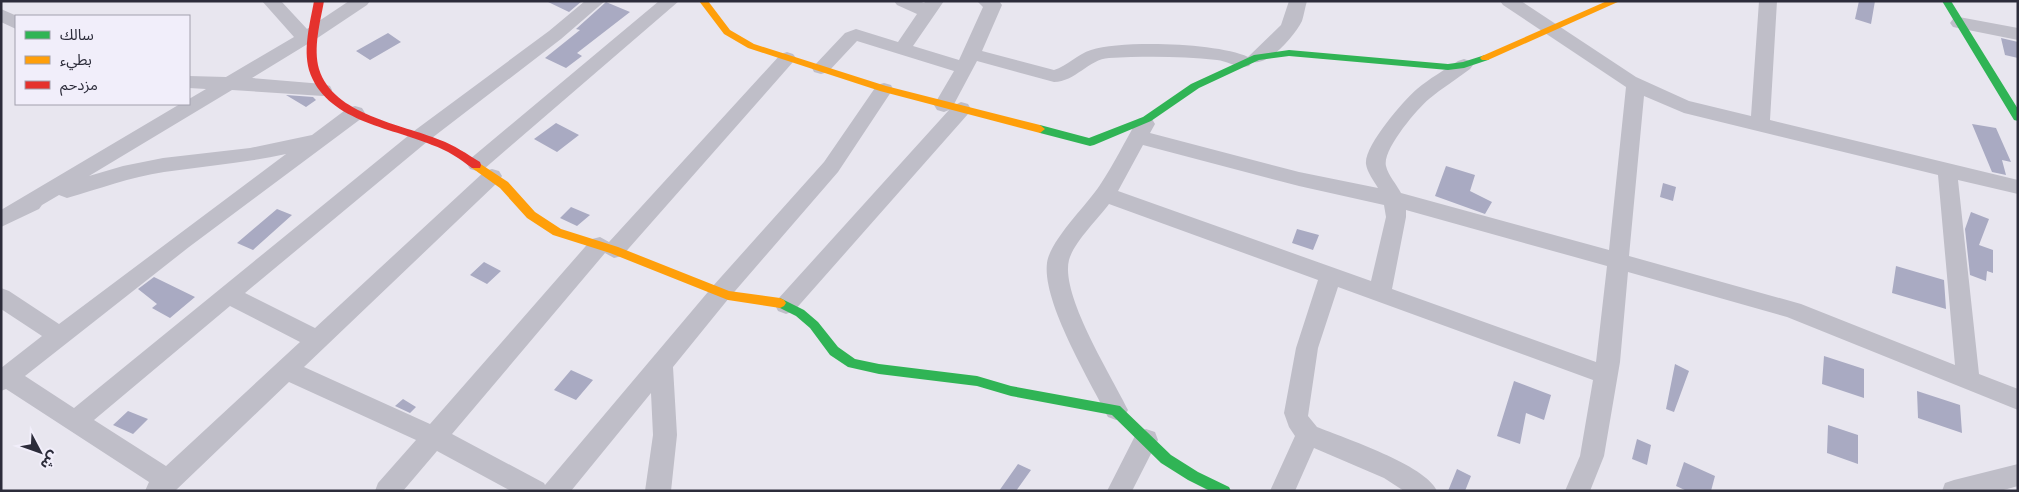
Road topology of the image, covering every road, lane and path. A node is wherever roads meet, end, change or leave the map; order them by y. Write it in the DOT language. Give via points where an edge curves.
graph roads {
  1 [pos="271,1"];
  2 [pos="319,1"];
  3 [pos="361,1"];
  4 [pos="596,1"];
  5 [pos="670,1"];
  6 [pos="903,1"];
  7 [pos="986,1"];
  8 [pos="1298,1"];
  9 [pos="1509,1"];
  10 [pos="1616,1"];
  11 [pos="1768,1"];
  12 [pos="1946,1"];
  13 [pos="706,2"];
  14 [pos="931,6"];
  15 [pos="1,15"];
  16 [pos="15,22"];
  17 [pos="1959,23"];
  18 [pos="1550,29"];
  19 [pos="2018,34"];
  20 [pos="309,36"];
  21 [pos="902,49"];
  22 [pos="787,58"];
  23 [pos="1250,59"];
  24 [pos="968,61"];
  25 [pos="1464,65"];
  26 [pos="820,68"];
  27 [pos="190,82"];
  28 [pos="230,83"];
  29 [pos="1636,85"];
  30 [pos="884,89"];
  31 [pos="324,90"];
  32 [pos="953,107"];
  33 [pos="355,114"];
  34 [pos="2018,118"];
  35 [pos="1760,124"];
  36 [pos="1143,128"];
  37 [pos="421,136"];
  38 [pos="321,139"];
  39 [pos="1947,169"];
  40 [pos="484,170"];
  41 [pos="2018,187"];
  42 [pos="1105,194"];
  43 [pos="1394,199"];
  44 [pos="10,214"];
  45 [pos="607,247"];
  46 [pos="1618,262"];
  47 [pos="1331,275"];
  48 [pos="721,292"];
  49 [pos="1380,292"];
  50 [pos="228,295"];
  51 [pos="1,297"];
  52 [pos="786,305"];
  53 [pos="60,336"];
  54 [pos="318,340"];
  55 [pos="661,365"];
  56 [pos="286,370"];
  57 [pos="1606,375"];
  58 [pos="4,379"];
  59 [pos="1968,380"];
  60 [pos="2018,400"];
  61 [pos="1116,410"];
  62 [pos="75,421"];
  63 [pos="1308,434"];
  64 [pos="433,436"];
  65 [pos="1146,440"];
  66 [pos="2018,475"];
  67 [pos="162,486"];
  68 [pos="387,491"];
  69 [pos="535,491"];
  70 [pos="555,491"];
  71 [pos="658,491"];
  72 [pos="1119,491"];
  73 [pos="1224,491"];
  74 [pos="1282,491"];
  75 [pos="1425,491"];
  76 [pos="1577,491"];
  77 [pos="1954,491"];
  1 -- 20 [label="street"];
  2 -- 20 [label="street"];
  3 -- 20 [label="street"];
  4 -- 37 [label="street"];
  5 -- 40 [label="street"];
  6 -- 14 [label="street"];
  7 -- 24 [label="street" via="993,4"];
  8 -- 23 [label="street" via="1285,34"];
  9 -- 18 [label="street"];
  10 -- 18 [label="street"];
  11 -- 35 [label="street"];
  12 -- 17 [label="street"];
  13 -- 22 [label="street" via="727,32 739,40"];
  14 -- 21 [label="street"];
  15 -- 16 [label="street"];
  17 -- 19 [label="street"];
  17 -- 34 [label="street"];
  18 -- 25 [label="street" via="1498,54"];
  18 -- 29 [label="street"];
  20 -- 28 [label="street"];
  20 -- 31 [label="street" via="314,70"];
  21 -- 24 [label="street"];
  21 -- 26 [label="street" via="856,35"];
  22 -- 26 [label="street"];
  22 -- 45 [label="street"];
  23 -- 24 [label="street" via="1217,54 1106,52 1059,76"];
  23 -- 25 [label="street" via="1289,53 1421,66"];
  23 -- 36 [label="street" via="1195,86"];
  24 -- 32 [label="street"];
  25 -- 43 [label="street" via="1408,108 1382,145 1376,166"];
  26 -- 30 [label="street"];
  27 -- 28 [label="street"];
  28 -- 31 [label="street"];
  28 -- 44 [label="street"];
  29 -- 35 [label="street" via="1692,110"];
  29 -- 46 [label="street"];
  30 -- 32 [label="street"];
  30 -- 48 [label="street" via="831,167"];
  31 -- 33 [label="street"];
  32 -- 36 [label="street" via="1090,142"];
  32 -- 52 [label="street"];
  33 -- 37 [label="street"];
  33 -- 38 [label="street"];
  35 -- 39 [label="street"];
  36 -- 42 [label="street"];
  36 -- 43 [label="street" via="1299,179"];
  37 -- 40 [label="street" via="458,152"];
  37 -- 50 [label="street"];
  38 -- 44 [label="street" via="250,155 123,174 84,184"];
  38 -- 53 [label="street"];
  39 -- 41 [label="street"];
  39 -- 59 [label="street"];
  40 -- 45 [label="street" via="504,185 541,223 557,232"];
  40 -- 54 [label="street"];
  42 -- 47 [label="street"];
  42 -- 61 [label="street" via="1058,261 1058,280 1066,308"];
  43 -- 46 [label="street"];
  43 -- 49 [label="street" via="1396,217"];
  45 -- 48 [label="street"];
  45 -- 64 [label="street"];
  46 -- 57 [label="street"];
  46 -- 59 [label="street" via="1793,310"];
  47 -- 49 [label="street"];
  47 -- 63 [label="street" via="1307,348 1296,413 1297,420"];
  48 -- 52 [label="street"];
  48 -- 55 [label="street"];
  49 -- 57 [label="street"];
  50 -- 54 [label="street"];
  50 -- 62 [label="street"];
  51 -- 53 [label="street"];
  52 -- 61 [label="street" via="814,325 834,351 852,363 977,381 1011,391"];
  53 -- 58 [label="street"];
  54 -- 56 [label="street"];
  55 -- 70 [label="street"];
  55 -- 71 [label="street" via="665,435"];
  56 -- 64 [label="street"];
  56 -- 67 [label="street"];
  57 -- 76 [label="street" via="1592,456"];
  58 -- 62 [label="street"];
  59 -- 60 [label="street"];
  61 -- 65 [label="street"];
  62 -- 67 [label="street"];
  63 -- 74 [label="street"];
  63 -- 75 [label="street" via="1393,470"];
  64 -- 68 [label="street"];
  64 -- 69 [label="street"];
  65 -- 72 [label="street"];
  65 -- 73 [label="street" via="1178,468"];
  66 -- 77 [label="street"];
}
